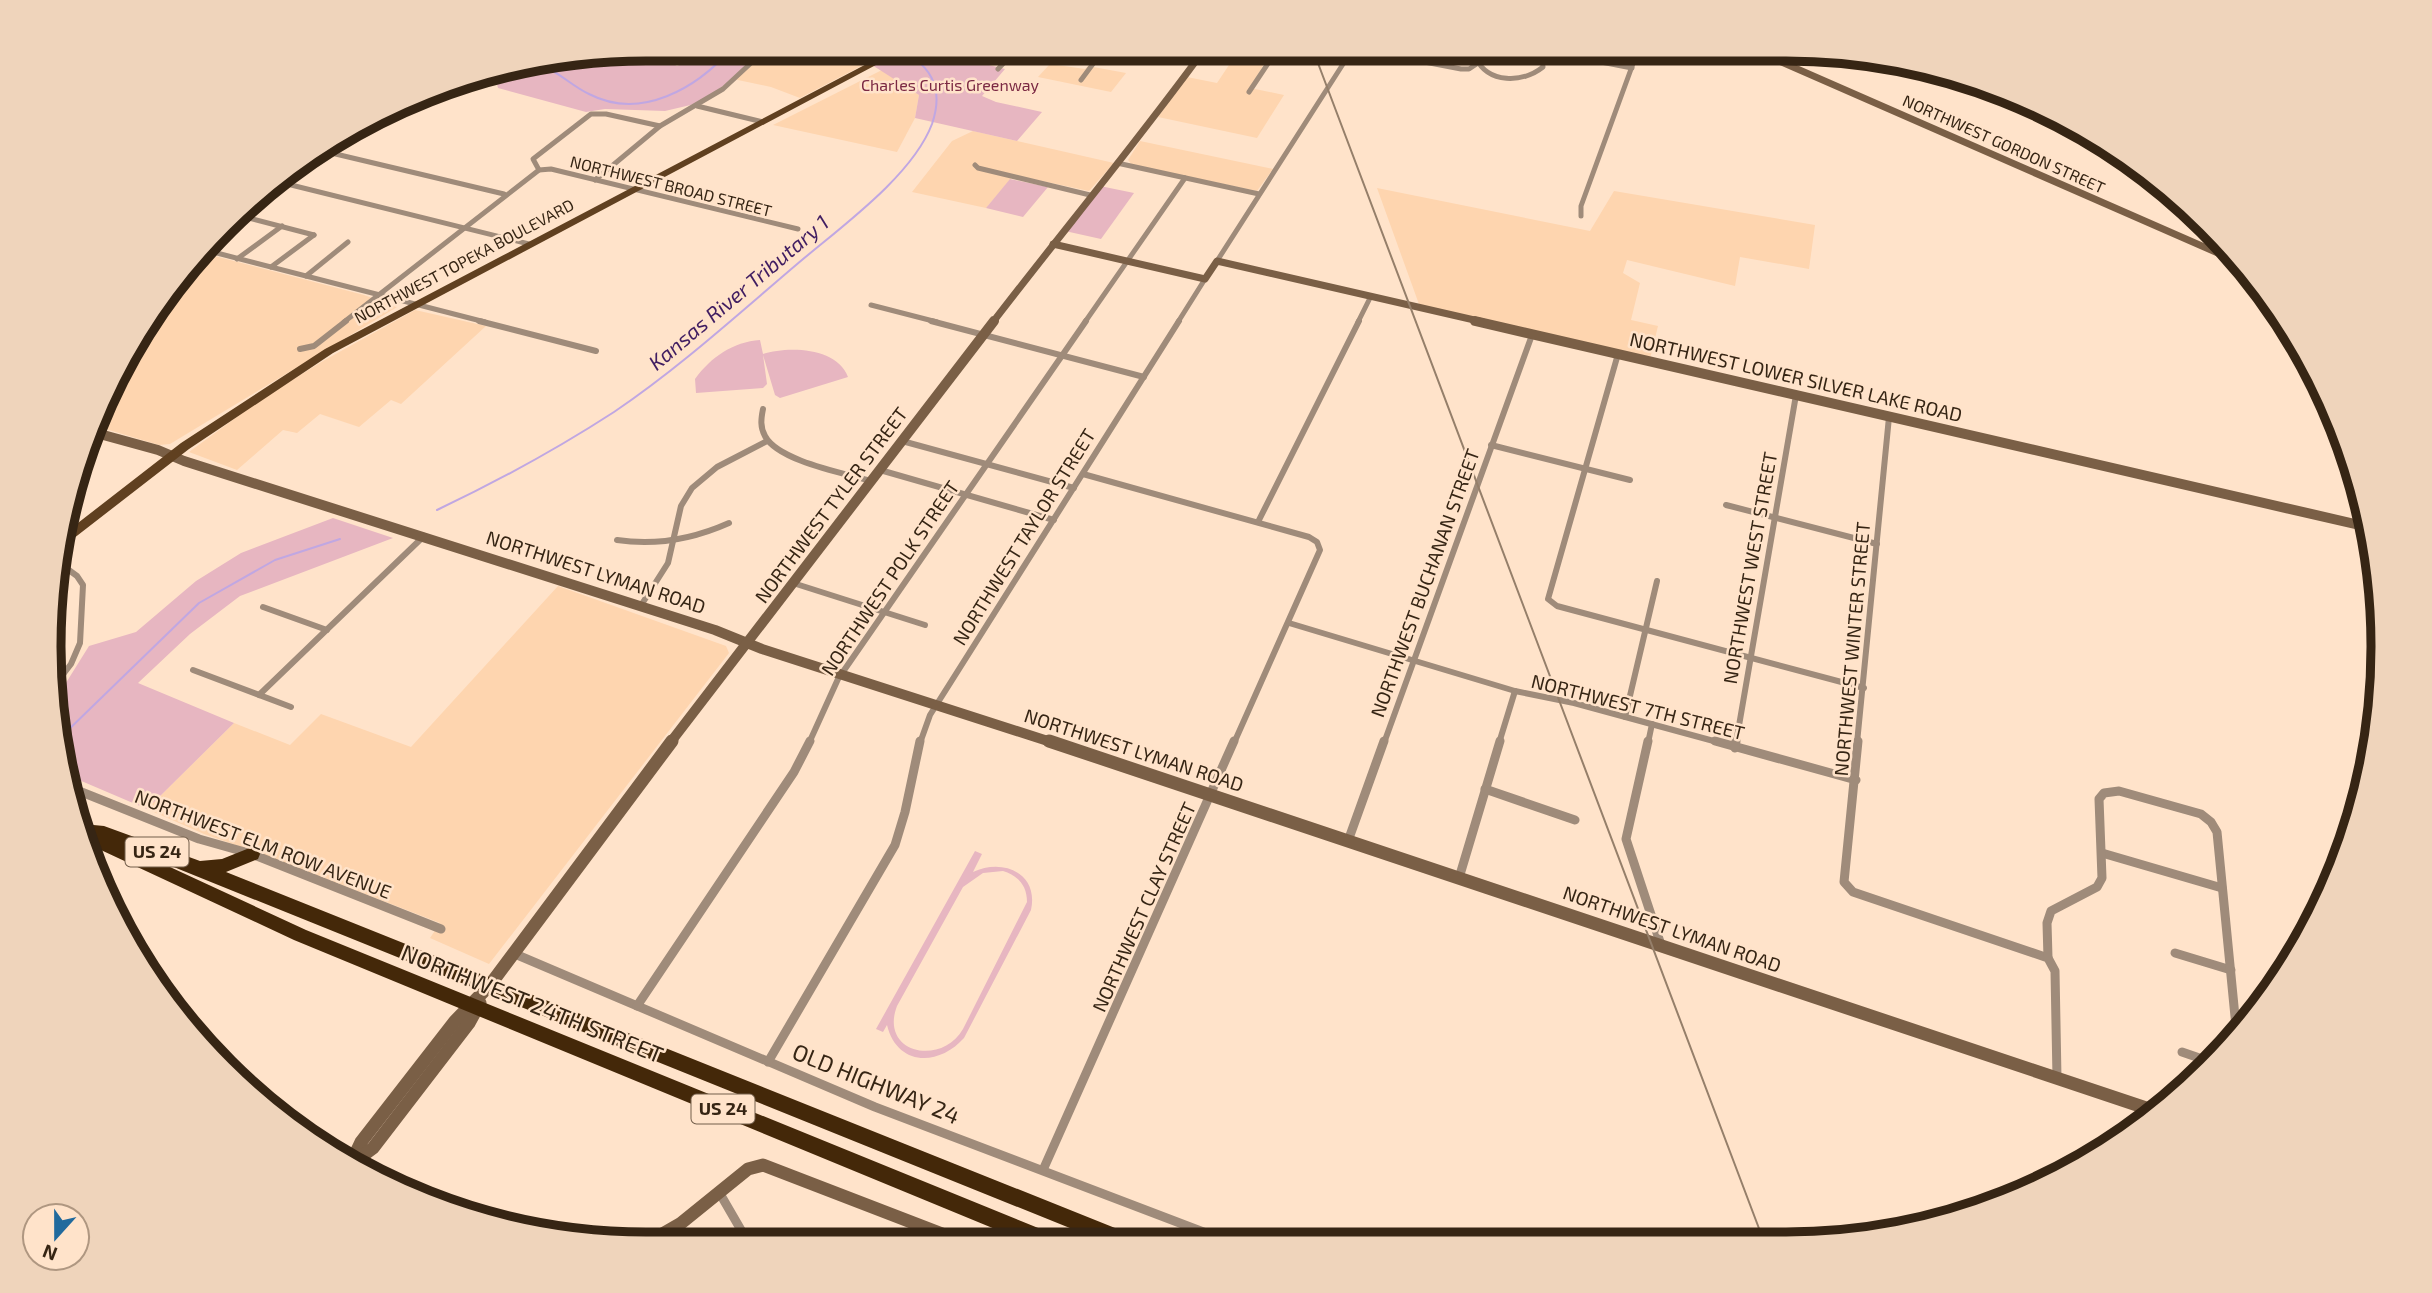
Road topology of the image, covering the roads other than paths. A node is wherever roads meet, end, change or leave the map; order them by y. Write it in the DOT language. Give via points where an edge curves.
graph roads {
  1 [pos="753,61"];
  2 [pos="879,61"];
  3 [pos="1006,61"];
  4 [pos="1094,61"];
  5 [pos="1196,61"];
  6 [pos="1267,61"];
  7 [pos="1345,61"];
  8 [pos="1419,61"];
  9 [pos="1544,61"];
  10 [pos="1596,61"];
  11 [pos="1634,61"];
  12 [pos="1779,61"];
  13 [pos="1795,61"];
  14 [pos="1478,63"];
  15 [pos="1793,67"];
  16 [pos="1632,68"];
  17 [pos="998,69"];
  18 [pos="1081,80"];
  19 [pos="1249,92"];
  20 [pos="697,106"];
  21 [pos="763,122"];
  22 [pos="660,126"];
  23 [pos="332,153"];
  24 [pos="1116,163"];
  25 [pos="975,165"];
  26 [pos="539,170"];
  27 [pos="1185,178"];
  28 [pos="595,180"];
  29 [pos="287,184"];
  30 [pos="634,189"];
  31 [pos="504,194"];
  32 [pos="1259,194"];
  33 [pos="1090,195"];
  34 [pos="1581,216"];
  35 [pos="247,219"];
  36 [pos="282,226"];
  37 [pos="463,228"];
  38 [pos="797,229"];
  39 [pos="348,242"];
  40 [pos="529,244"];
  41 [pos="1053,244"];
  42 [pos="214,252"];
  43 [pos="2219,253"];
  44 [pos="237,259"];
  45 [pos="1128,261"];
  46 [pos="1217,261"];
  47 [pos="271,267"];
  48 [pos="306,276"];
  49 [pos="1205,279"];
  50 [pos="379,295"];
  51 [pos="1370,298"];
  52 [pos="414,305"];
  53 [pos="870,305"];
  54 [pos="1532,335"];
  55 [pos="984,336"];
  56 [pos="300,349"];
  57 [pos="596,351"];
  58 [pos="1618,354"];
  59 [pos="1062,356"];
  60 [pos="1144,377"];
  61 [pos="1796,395"];
  62 [pos="763,409"];
  63 [pos="1889,416"];
  64 [pos="101,435"];
  65 [pos="768,441"];
  66 [pos="902,441"];
  67 [pos="1491,445"];
  68 [pos="171,456"];
  69 [pos="986,464"];
  70 [pos="1584,468"];
  71 [pos="880,470"];
  72 [pos="1083,474"];
  73 [pos="1630,480"];
  74 [pos="871,481"];
  75 [pos="1074,488"];
  76 [pos="966,495"];
  77 [pos="1726,505"];
  78 [pos="1776,517"];
  79 [pos="1054,520"];
  80 [pos="1258,522"];
  81 [pos="729,523"];
  82 [pos="2358,525"];
  83 [pos="72,534"];
  84 [pos="425,536"];
  85 [pos="674,539"];
  86 [pos="617,540"];
  87 [pos="1877,544"];
  88 [pos="66,568"];
  89 [pos="1657,581"];
  90 [pos="793,583"];
  91 [pos="264,607"];
  92 [pos="640,607"];
  93 [pos="884,612"];
  94 [pos="1289,623"];
  95 [pos="925,625"];
  96 [pos="327,630"];
  97 [pos="1645,630"];
  98 [pos="746,642"];
  99 [pos="1751,659"];
  100 [pos="1413,661"];
  101 [pos="193,670"];
  102 [pos="842,674"];
  103 [pos="62,675"];
  104 [pos="1864,688"];
  105 [pos="1516,691"];
  106 [pos="259,695"];
  107 [pos="937,704"];
  108 [pos="291,707"];
  109 [pos="1625,717"];
  110 [pos="1652,724"];
  111 [pos="1735,748"];
  112 [pos="1856,780"];
  113 [pos="1485,789"];
  114 [pos="79,791"];
  115 [pos="1211,796"];
  116 [pos="1575,820"];
  117 [pos="91,831"];
  118 [pos="93,838"];
  119 [pos="1348,841"];
  120 [pos="2102,853"];
  121 [pos="252,854"];
  122 [pos="197,867"];
  123 [pos="1459,878"];
  124 [pos="2222,888"];
  125 [pos="441,929"];
  126 [pos="1661,946"];
  127 [pos="2175,953"];
  128 [pos="514,954"];
  129 [pos="2048,958"];
  130 [pos="2231,970"];
  131 [pos="490,985"];
  132 [pos="637,1006"];
  133 [pos="474,1007"];
  134 [pos="2236,1020"];
  135 [pos="2182,1052"];
  136 [pos="2201,1058"];
  137 [pos="768,1062"];
  138 [pos="2057,1078"];
  139 [pos="2146,1108"];
  140 [pos="361,1157"];
  141 [pos="1043,1170"];
  142 [pos="719,1192"];
  143 [pos="666,1232"];
  144 [pos="743,1232"];
  145 [pos="937,1232"];
  146 [pos="1023,1232"];
  147 [pos="1102,1232"];
  148 [pos="1204,1232"];
  1 -- 20 [label="street"];
  2 -- 21 [label="main road, NORTHWEST TOPEKA BOULEVARD"];
  3 -- 17 [label="street"];
  4 -- 18 [label="street"];
  5 -- 24 [label="street, NORTHWEST TYLER STREET"];
  6 -- 19 [label="street"];
  7 -- 32 [label="street, NORTHWEST TAYLOR STREET"];
  8 -- 14 [label="street" via="1461,69"];
  9 -- 14 [label="street" via="1538,73 1514,78 1492,74"];
  10 -- 16 [label="street"];
  11 -- 16 [label="street"];
  12 -- 15 [label="street, NORTHWEST GORDON STREET"];
  13 -- 15 [label="street"];
  15 -- 43 [label="street, NORTHWEST GORDON STREET"];
  16 -- 34 [label="street"];
  20 -- 21 [label="street"];
  20 -- 22 [label="street"];
  21 -- 30 [label="main road, NORTHWEST TOPEKA BOULEVARD"];
  22 -- 26 [label="street" via="606,114 588,115 533,159"];
  22 -- 28 [label="street"];
  23 -- 31 [label="street"];
  24 -- 27 [label="street"];
  24 -- 33 [label="street, NORTHWEST TYLER STREET"];
  25 -- 33 [label="street"];
  26 -- 28 [label="street, NORTHWEST BROAD STREET"];
  26 -- 31 [label="street"];
  27 -- 32 [label="street"];
  27 -- 45 [label="street, NORTHWEST POLK STREET"];
  28 -- 30 [label="street, NORTHWEST BROAD STREET"];
  29 -- 37 [label="street"];
  30 -- 38 [label="street, NORTHWEST BROAD STREET"];
  30 -- 40 [label="main road, NORTHWEST TOPEKA BOULEVARD"];
  31 -- 37 [label="street"];
  32 -- 46 [label="street, NORTHWEST TAYLOR STREET"];
  33 -- 41 [label="street, NORTHWEST TYLER STREET"];
  35 -- 36 [label="street"];
  36 -- 44 [label="street"];
  36 -- 47 [label="street" via="314,235"];
  37 -- 40 [label="street"];
  37 -- 50 [label="street"];
  39 -- 48 [label="street"];
  40 -- 52 [label="main road, NORTHWEST TOPEKA BOULEVARD"];
  41 -- 45 [label="street"];
  41 -- 55 [label="street, NORTHWEST TYLER STREET"];
  42 -- 44 [label="street"];
  44 -- 47 [label="street"];
  45 -- 49 [label="street"];
  45 -- 59 [label="street, NORTHWEST POLK STREET"];
  46 -- 49 [label="street, NORTHWEST TAYLOR STREET"];
  46 -- 51 [label="street, NORTHWEST LOWER SILVER LAKE ROAD"];
  47 -- 48 [label="street"];
  48 -- 50 [label="street"];
  49 -- 60 [label="street, NORTHWEST TAYLOR STREET"];
  50 -- 52 [label="street"];
  50 -- 56 [label="street" via="314,346"];
  51 -- 54 [label="street, NORTHWEST LOWER SILVER LAKE ROAD"];
  51 -- 80 [label="street"];
  52 -- 57 [label="street"];
  52 -- 68 [label="main road, NORTHWEST TOPEKA BOULEVARD" via="292,374"];
  53 -- 55 [label="street"];
  54 -- 58 [label="street, NORTHWEST LOWER SILVER LAKE ROAD"];
  54 -- 67 [label="street, NORTHWEST BUCHANAN STREET"];
  55 -- 59 [label="street"];
  55 -- 66 [label="street, NORTHWEST TYLER STREET"];
  58 -- 61 [label="street, NORTHWEST LOWER SILVER LAKE ROAD"];
  58 -- 70 [label="street"];
  59 -- 60 [label="street"];
  59 -- 69 [label="street, NORTHWEST POLK STREET"];
  60 -- 72 [label="street, NORTHWEST TAYLOR STREET"];
  61 -- 63 [label="street, NORTHWEST LOWER SILVER LAKE ROAD"];
  61 -- 78 [label="street, NORTHWEST WEST STREET"];
  62 -- 65 [label="street" via="761,429"];
  63 -- 82 [label="street, NORTHWEST LOWER SILVER LAKE ROAD"];
  63 -- 87 [label="street, NORTHWEST WINTER STREET"];
  64 -- 68 [label="street, NORTHWEST LYMAN ROAD"];
  65 -- 74 [label="street" via="792,457"];
  65 -- 85 [label="street" via="713,469 695,484 679,509"];
  66 -- 69 [label="street"];
  66 -- 71 [label="street, NORTHWEST TYLER STREET"];
  67 -- 70 [label="street"];
  67 -- 100 [label="street, NORTHWEST BUCHANAN STREET"];
  68 -- 83 [label="main road, NORTHWEST TOPEKA BOULEVARD"];
  68 -- 84 [label="street, NORTHWEST LYMAN ROAD"];
  69 -- 75 [label="street"];
  69 -- 76 [label="street, NORTHWEST POLK STREET"];
  70 -- 73 [label="street"];
  70 -- 97 [label="street" via="1548,599 1557,606"];
  71 -- 74 [label="street, NORTHWEST TYLER STREET"];
  71 -- 76 [label="street"];
  72 -- 75 [label="street, NORTHWEST TAYLOR STREET"];
  72 -- 80 [label="street"];
  74 -- 90 [label="street, NORTHWEST TYLER STREET"];
  75 -- 79 [label="street, NORTHWEST TAYLOR STREET"];
  76 -- 79 [label="street"];
  76 -- 93 [label="street, NORTHWEST POLK STREET"];
  77 -- 78 [label="street"];
  78 -- 87 [label="street"];
  78 -- 99 [label="street, NORTHWEST WEST STREET"];
  79 -- 107 [label="street, NORTHWEST TAYLOR STREET"];
  80 -- 94 [label="street, NORTHWEST CLAY STREET" via="1317,542 1320,552"];
  81 -- 85 [label="street" via="711,532"];
  84 -- 92 [label="street, NORTHWEST LYMAN ROAD"];
  84 -- 96 [label="street"];
  85 -- 86 [label="street" via="637,544"];
  85 -- 92 [label="street" via="667,566"];
  87 -- 104 [label="street, NORTHWEST WINTER STREET"];
  88 -- 103 [label="street" via="83,585 80,643"];
  89 -- 97 [label="street"];
  90 -- 93 [label="street"];
  90 -- 98 [label="street, NORTHWEST TYLER STREET"];
  91 -- 96 [label="street"];
  92 -- 98 [label="street, NORTHWEST LYMAN ROAD"];
  93 -- 95 [label="street"];
  93 -- 102 [label="street, NORTHWEST POLK STREET"];
  94 -- 100 [label="street, NORTHWEST 7TH STREET"];
  94 -- 115 [label="street, NORTHWEST CLAY STREET"];
  96 -- 106 [label="street"];
  97 -- 99 [label="street"];
  97 -- 109 [label="street"];
  98 -- 102 [label="street, NORTHWEST LYMAN ROAD"];
  98 -- 128 [label="street, NORTHWEST TYLER STREET"];
  99 -- 104 [label="street"];
  99 -- 111 [label="street, NORTHWEST WEST STREET"];
  100 -- 105 [label="street, NORTHWEST 7TH STREET"];
  100 -- 119 [label="street, NORTHWEST BUCHANAN STREET"];
  101 -- 106 [label="street"];
  102 -- 107 [label="street, NORTHWEST LYMAN ROAD"];
  102 -- 132 [label="street, NORTHWEST POLK STREET" via="794,772"];
  104 -- 112 [label="street, NORTHWEST WINTER STREET"];
  105 -- 109 [label="street, NORTHWEST 7TH STREET"];
  105 -- 113 [label="street"];
  106 -- 108 [label="street"];
  107 -- 115 [label="street, NORTHWEST LYMAN ROAD"];
  107 -- 137 [label="street, NORTHWEST TAYLOR STREET" via="921,737 908,808 895,845"];
  109 -- 110 [label="street, NORTHWEST 7TH STREET"];
  110 -- 111 [label="street, NORTHWEST 7TH STREET"];
  110 -- 126 [label="street" via="1626,839"];
  111 -- 112 [label="street, NORTHWEST 7TH STREET"];
  112 -- 129 [label="street, NORTHWEST WINTER STREET" via="1845,884 1853,892"];
  113 -- 116 [label="street"];
  113 -- 123 [label="street"];
  114 -- 121 [label="street, NORTHWEST ELM ROW AVENUE" via="199,839"];
  115 -- 119 [label="street, NORTHWEST LYMAN ROAD"];
  115 -- 141 [label="street, NORTHWEST CLAY STREET"];
  117 -- 122 [label="highway, NORTHWEST 24TH STREET / US 24"];
  118 -- 133 [label="highway, NORTHWEST 24TH STREET / US 24" via="262,918"];
  119 -- 123 [label="street, NORTHWEST LYMAN ROAD"];
  120 -- 124 [label="street"];
  120 -- 124 [label="street" via="2099,799 2104,793 2119,790 2197,812 2211,821 2217,832"];
  120 -- 129 [label="street" via="2097,887 2056,906 2049,916"];
  121 -- 122 [label="highway" via="222,866"];
  121 -- 125 [label="street, NORTHWEST ELM ROW AVENUE"];
  122 -- 131 [label="highway, NORTHWEST 24TH STREET / US 24"];
  123 -- 126 [label="street, NORTHWEST LYMAN ROAD"];
  124 -- 130 [label="street"];
  126 -- 138 [label="street, NORTHWEST LYMAN ROAD"];
  127 -- 130 [label="street"];
  128 -- 131 [label="street, NORTHWEST TYLER STREET"];
  128 -- 132 [label="street, OLD HIGHWAY 24"];
  129 -- 138 [label="street" via="2055,971"];
  130 -- 134 [label="street"];
  131 -- 133 [label="street, NORTHWEST TYLER STREET"];
  131 -- 147 [label="highway, NORTHWEST 24TH STREET / US 24"];
  132 -- 137 [label="street, OLD HIGHWAY 24"];
  133 -- 140 [label="street, NORTHWEST TYLER STREET" via="373,1148"];
  133 -- 146 [label="highway, NORTHWEST 24TH STREET / US 24"];
  135 -- 136 [label="street"];
  137 -- 141 [label="street, OLD HIGHWAY 24"];
  138 -- 139 [label="street, NORTHWEST LYMAN ROAD"];
  141 -- 148 [label="street, OLD HIGHWAY 24"];
  142 -- 143 [label="street"];
  142 -- 144 [label="street"];
  142 -- 145 [label="street" via="748,1169 763,1165"];
}
